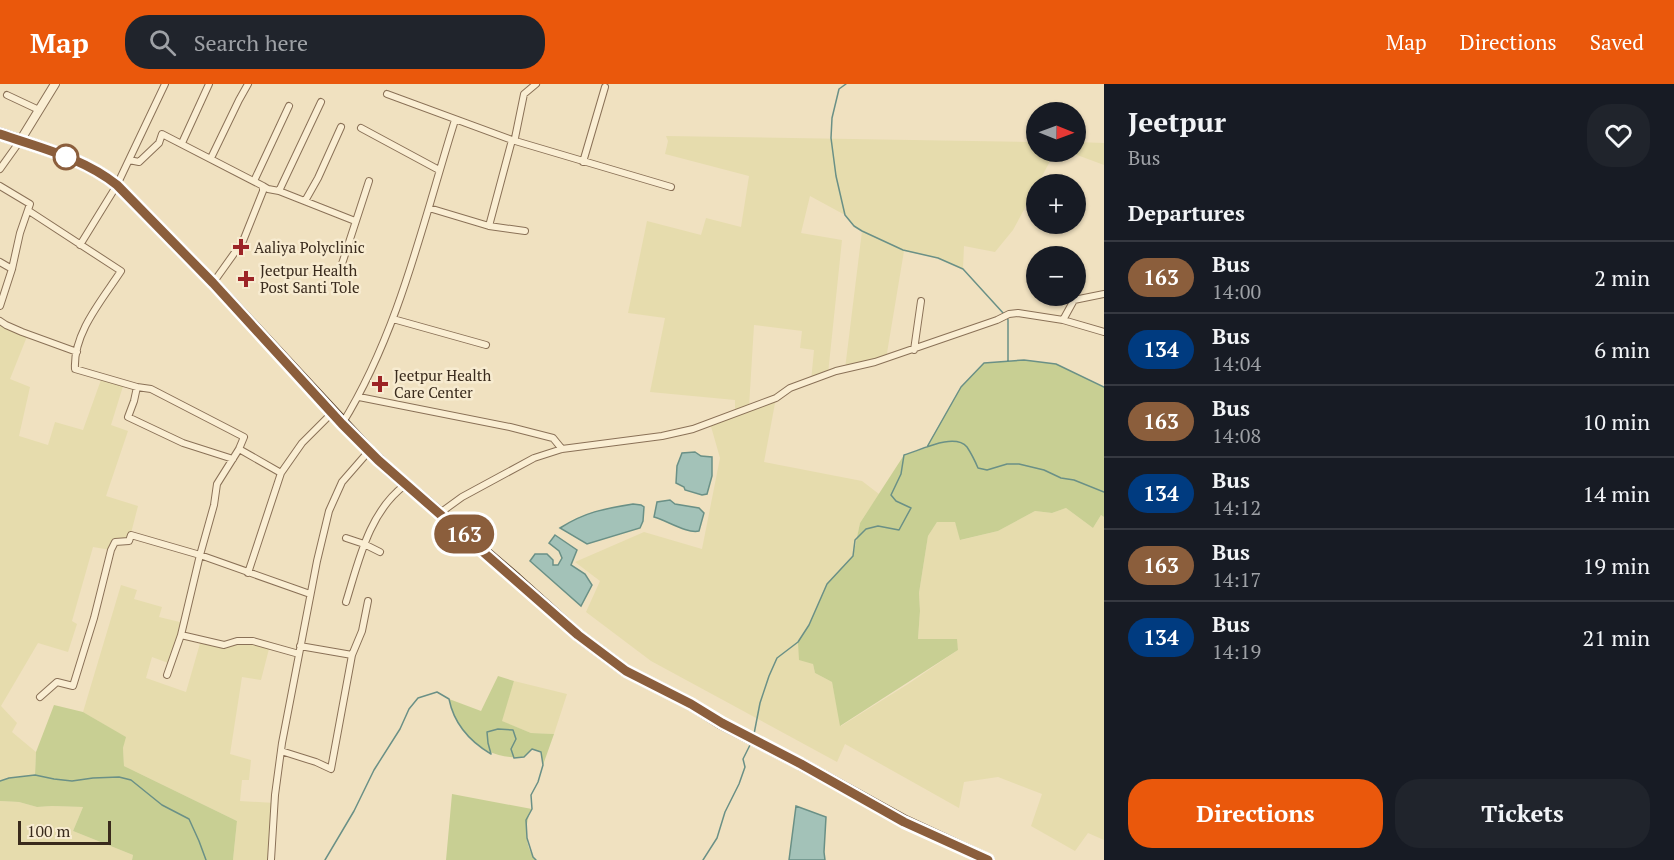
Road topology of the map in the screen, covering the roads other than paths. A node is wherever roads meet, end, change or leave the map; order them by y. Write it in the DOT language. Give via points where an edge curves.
graph roads {
  1 [pos="55,84"];
  2 [pos="165,84"];
  3 [pos="209,84"];
  4 [pos="248,84"];
  5 [pos="536,84"];
  6 [pos="605,87"];
  7 [pos="387,94"];
  8 [pos="7,95"];
  9 [pos="321,102"];
  10 [pos="290,106"];
  11 [pos="39,110"];
  12 [pos="455,120"];
  13 [pos="340,127"];
  14 [pos="362,128"];
  15 [pos="0,134"];
  16 [pos="512,140"];
  17 [pos="20,141"];
  18 [pos="182,143"];
  19 [pos="211,158"];
  20 [pos="129,160"];
  21 [pos="583,162"];
  22 [pos="0,169"];
  23 [pos="439,170"];
  24 [pos="369,180"];
  25 [pos="254,181"];
  26 [pos="117,185"];
  27 [pos="0,186"];
  28 [pos="263,186"];
  29 [pos="671,188"];
  30 [pos="279,191"];
  31 [pos="305,201"];
  32 [pos="429,208"];
  33 [pos="29,211"];
  34 [pos="355,221"];
  35 [pos="489,226"];
  36 [pos="525,231"];
  37 [pos="80,245"];
  38 [pos="0,262"];
  39 [pos="12,269"];
  40 [pos="339,273"];
  41 [pos="213,283"];
  42 [pos="1104,294"];
  43 [pos="921,301"];
  44 [pos="0,306"];
  45 [pos="393,320"];
  46 [pos="1063,320"];
  47 [pos="0,321"];
  48 [pos="1104,332"];
  49 [pos="486,345"];
  50 [pos="914,350"];
  51 [pos="76,352"];
  52 [pos="137,387"];
  53 [pos="359,397"];
  54 [pos="332,413"];
  55 [pos="342,424"];
  56 [pos="239,449"];
  57 [pos="562,449"];
  58 [pos="369,451"];
  59 [pos="233,459"];
  60 [pos="281,473"];
  61 [pos="405,485"];
  62 [pos="440,513"];
  63 [pos="346,538"];
  64 [pos="364,544"];
  65 [pos="380,552"];
  66 [pos="200,555"];
  67 [pos="248,573"];
  68 [pos="310,594"];
  69 [pos="368,601"];
  70 [pos="346,602"];
  71 [pos="181,635"];
  72 [pos="300,646"];
  73 [pos="299,654"];
  74 [pos="352,655"];
  75 [pos="167,675"];
  76 [pos="40,697"];
  77 [pos="281,751"];
  78 [pos="272,860"];
  79 [pos="988,860"];
  1 -- 11 [label="street"];
  2 -- 20 [label="street"];
  3 -- 18 [label="street"];
  4 -- 19 [label="street"];
  5 -- 16 [label="street" via="524,94"];
  6 -- 21 [label="street"];
  7 -- 12 [label="street"];
  8 -- 11 [label="street"];
  9 -- 30 [label="street"];
  10 -- 25 [label="street"];
  11 -- 17 [label="street"];
  12 -- 16 [label="street"];
  12 -- 23 [label="street"];
  13 -- 31 [label="street"];
  14 -- 23 [label="street"];
  15 -- 17 [label="highway"];
  16 -- 21 [label="street"];
  16 -- 35 [label="street"];
  17 -- 22 [label="street"];
  17 -- 26 [label="highway" via="79,162"];
  18 -- 19 [label="street"];
  18 -- 20 [label="street" via="162,134 159,143 139,162"];
  19 -- 25 [label="street"];
  20 -- 26 [label="street"];
  21 -- 29 [label="street"];
  23 -- 32 [label="street"];
  24 -- 34 [label="street"];
  25 -- 28 [label="street"];
  26 -- 37 [label="street"];
  26 -- 41 [label="highway"];
  27 -- 33 [label="street" via="30,204"];
  28 -- 30 [label="street"];
  28 -- 41 [label="street" via="243,241"];
  30 -- 31 [label="street"];
  31 -- 34 [label="street"];
  32 -- 35 [label="street"];
  32 -- 45 [label="street"];
  33 -- 37 [label="street"];
  33 -- 39 [label="street"];
  34 -- 40 [label="street"];
  35 -- 36 [label="street"];
  37 -- 51 [label="street" via="121,272 82,332"];
  38 -- 39 [label="street"];
  39 -- 44 [label="street"];
  41 -- 54 [label="highway"];
  42 -- 46 [label="street" via="1074,300"];
  43 -- 50 [label="street"];
  45 -- 49 [label="street"];
  45 -- 53 [label="street"];
  46 -- 48 [label="street"];
  46 -- 50 [label="street" via="1009,314"];
  47 -- 51 [label="street"];
  50 -- 57 [label="street" via="836,371 693,429"];
  51 -- 52 [label="street" via="75,369"];
  52 -- 56 [label="street" via="151,389 244,437"];
  52 -- 59 [label="street" via="128,417"];
  53 -- 55 [label="street"];
  53 -- 57 [label="street" via="553,438"];
  54 -- 55 [label="highway"];
  54 -- 60 [label="street" via="302,443"];
  55 -- 58 [label="highway"];
  56 -- 59 [label="street"];
  56 -- 60 [label="street"];
  57 -- 62 [label="street" via="534,458"];
  58 -- 61 [label="highway"];
  58 -- 68 [label="street" via="342,482 329,511"];
  59 -- 66 [label="street" via="217,484"];
  60 -- 67 [label="street"];
  61 -- 62 [label="highway"];
  61 -- 64 [label="street" via="380,511"];
  62 -- 79 [label="highway" via="578,635 626,671 904,822"];
  63 -- 64 [label="street"];
  64 -- 65 [label="street"];
  64 -- 70 [label="street"];
  66 -- 67 [label="street"];
  66 -- 71 [label="street"];
  66 -- 76 [label="street" via="131,535 129,541 115,542 73,686 57,682"];
  67 -- 68 [label="street"];
  68 -- 72 [label="street"];
  69 -- 74 [label="street"];
  71 -- 73 [label="street" via="224,645 252,641"];
  71 -- 75 [label="street"];
  72 -- 73 [label="street"];
  72 -- 74 [label="street"];
  73 -- 77 [label="street"];
  74 -- 77 [label="street" via="331,769"];
  77 -- 78 [label="street"];
}
